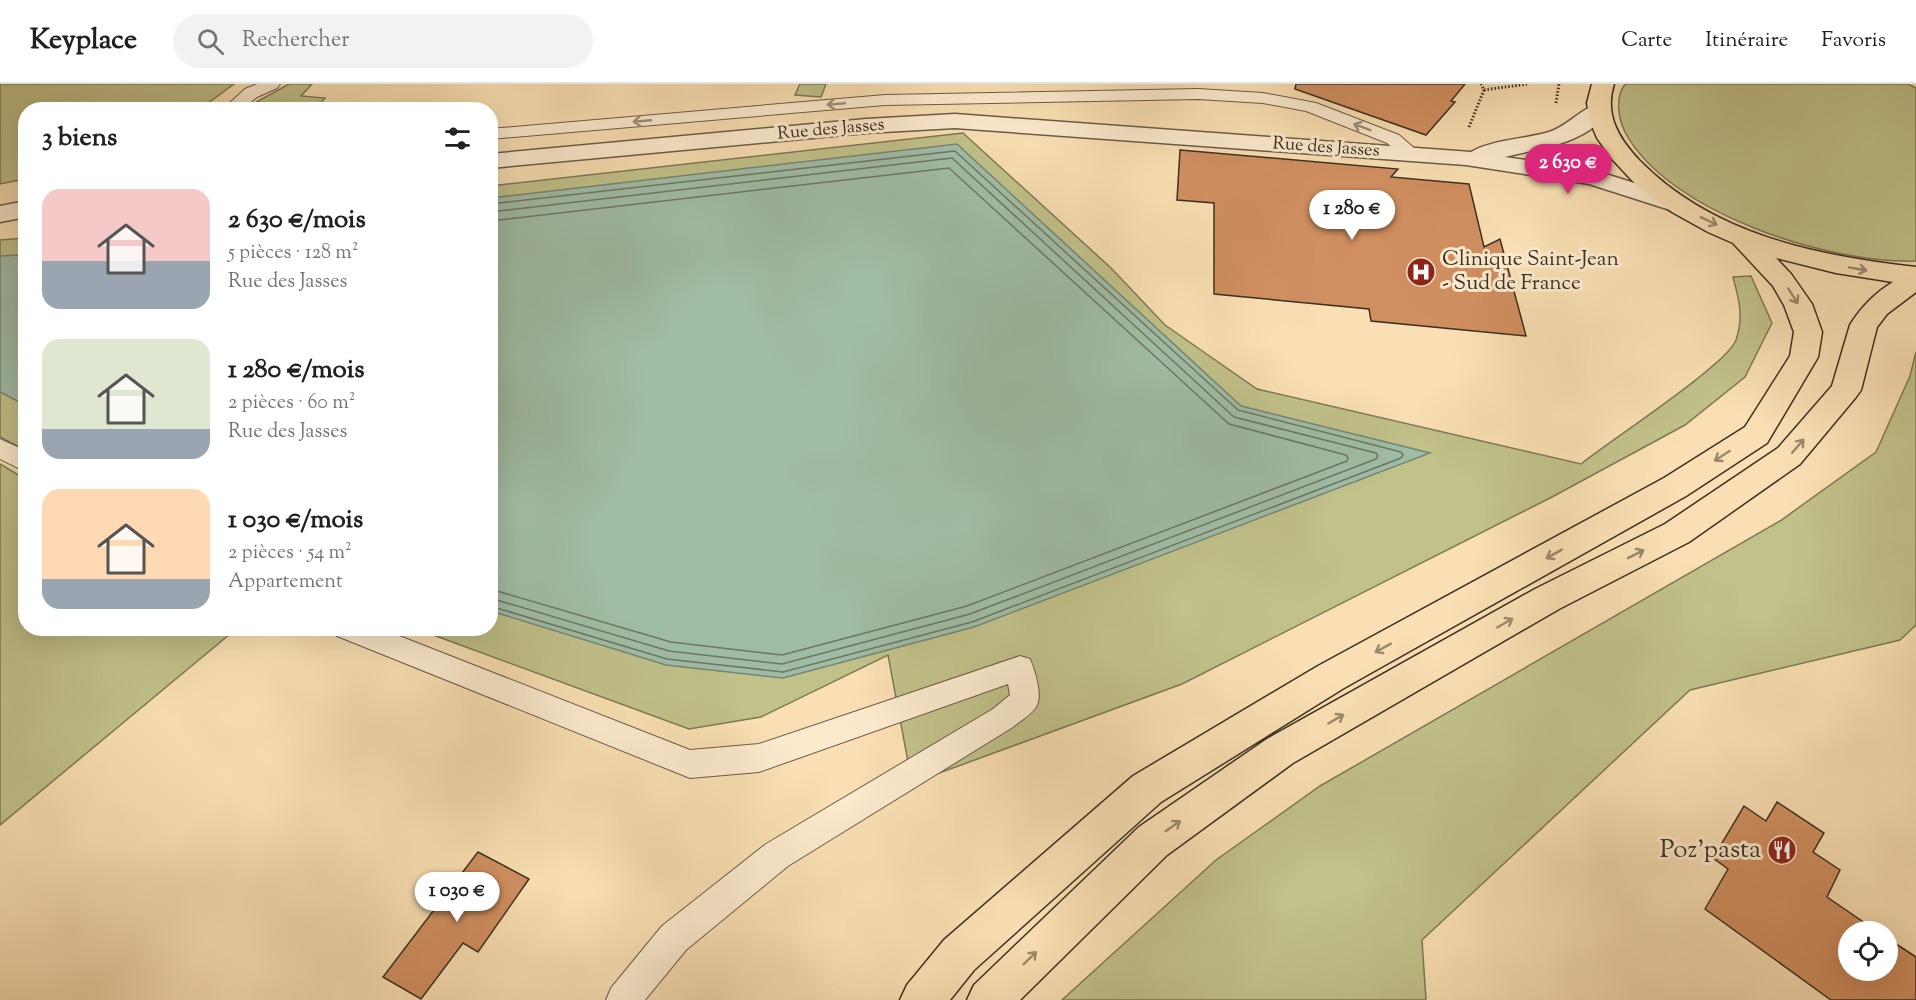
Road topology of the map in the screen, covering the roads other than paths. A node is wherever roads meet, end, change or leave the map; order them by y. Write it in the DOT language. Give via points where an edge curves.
graph roads {
  1 [pos="271,84"];
  2 [pos="1603,84"];
  3 [pos="240,102"];
  4 [pos="1598,111"];
  5 [pos="498,133"];
  6 [pos="1413,154"];
  7 [pos="1466,158"];
  8 [pos="498,160"];
  9 [pos="1676,204"];
  10 [pos="18,211"];
  11 [pos="0,214"];
  12 [pos="18,223"];
  13 [pos="0,224"];
  14 [pos="1741,236"];
  15 [pos="1916,278"];
  16 [pos="0,448"];
  17 [pos="18,458"];
  18 [pos="367,636"];
  19 [pos="623,1000"];
  20 [pos="922,1000"];
  21 [pos="989,1000"];
  1 -- 3 [label="lane"];
  2 -- 4 [label="main road"];
  4 -- 7 [label="street, Rue des Jasses" via="1576,129 1557,137"];
  4 -- 9 [label="main road" via="1608,140 1634,170"];
  6 -- 5 [label="lane, one-way" via="1393,139 1310,107 1263,98 1198,94 885,100"];
  6 -- 7 [label="street, Rue des Jasses"];
  6 -- 8 [label="street, Rue des Jasses" via="955,121"];
  7 -- 9 [label="street, Rue des Jasses" via="1593,177"];
  9 -- 14 [label="main road, one-way"];
  10 -- 11 [label="street"];
  12 -- 13 [label="street"];
  14 -- 15 [label="main road, one-way" via="1800,257"];
  14 -- 20 [label="main road, one-way" via="1782,280 1798,304 1808,332 1804,357 1755,435 1675,487 1331,677 1147,789 959,955"];
  21 -- 15 [label="main road, one-way" via="1153,841 1280,751 1546,599 1677,533 1789,456 1846,390 1864,326 1877,308"];
  16 -- 17 [label="lane"];
  18 -- 19 [label="lane" via="690,764 759,758 1020,668 1025,700 1003,718 777,855 674,938"];
}
